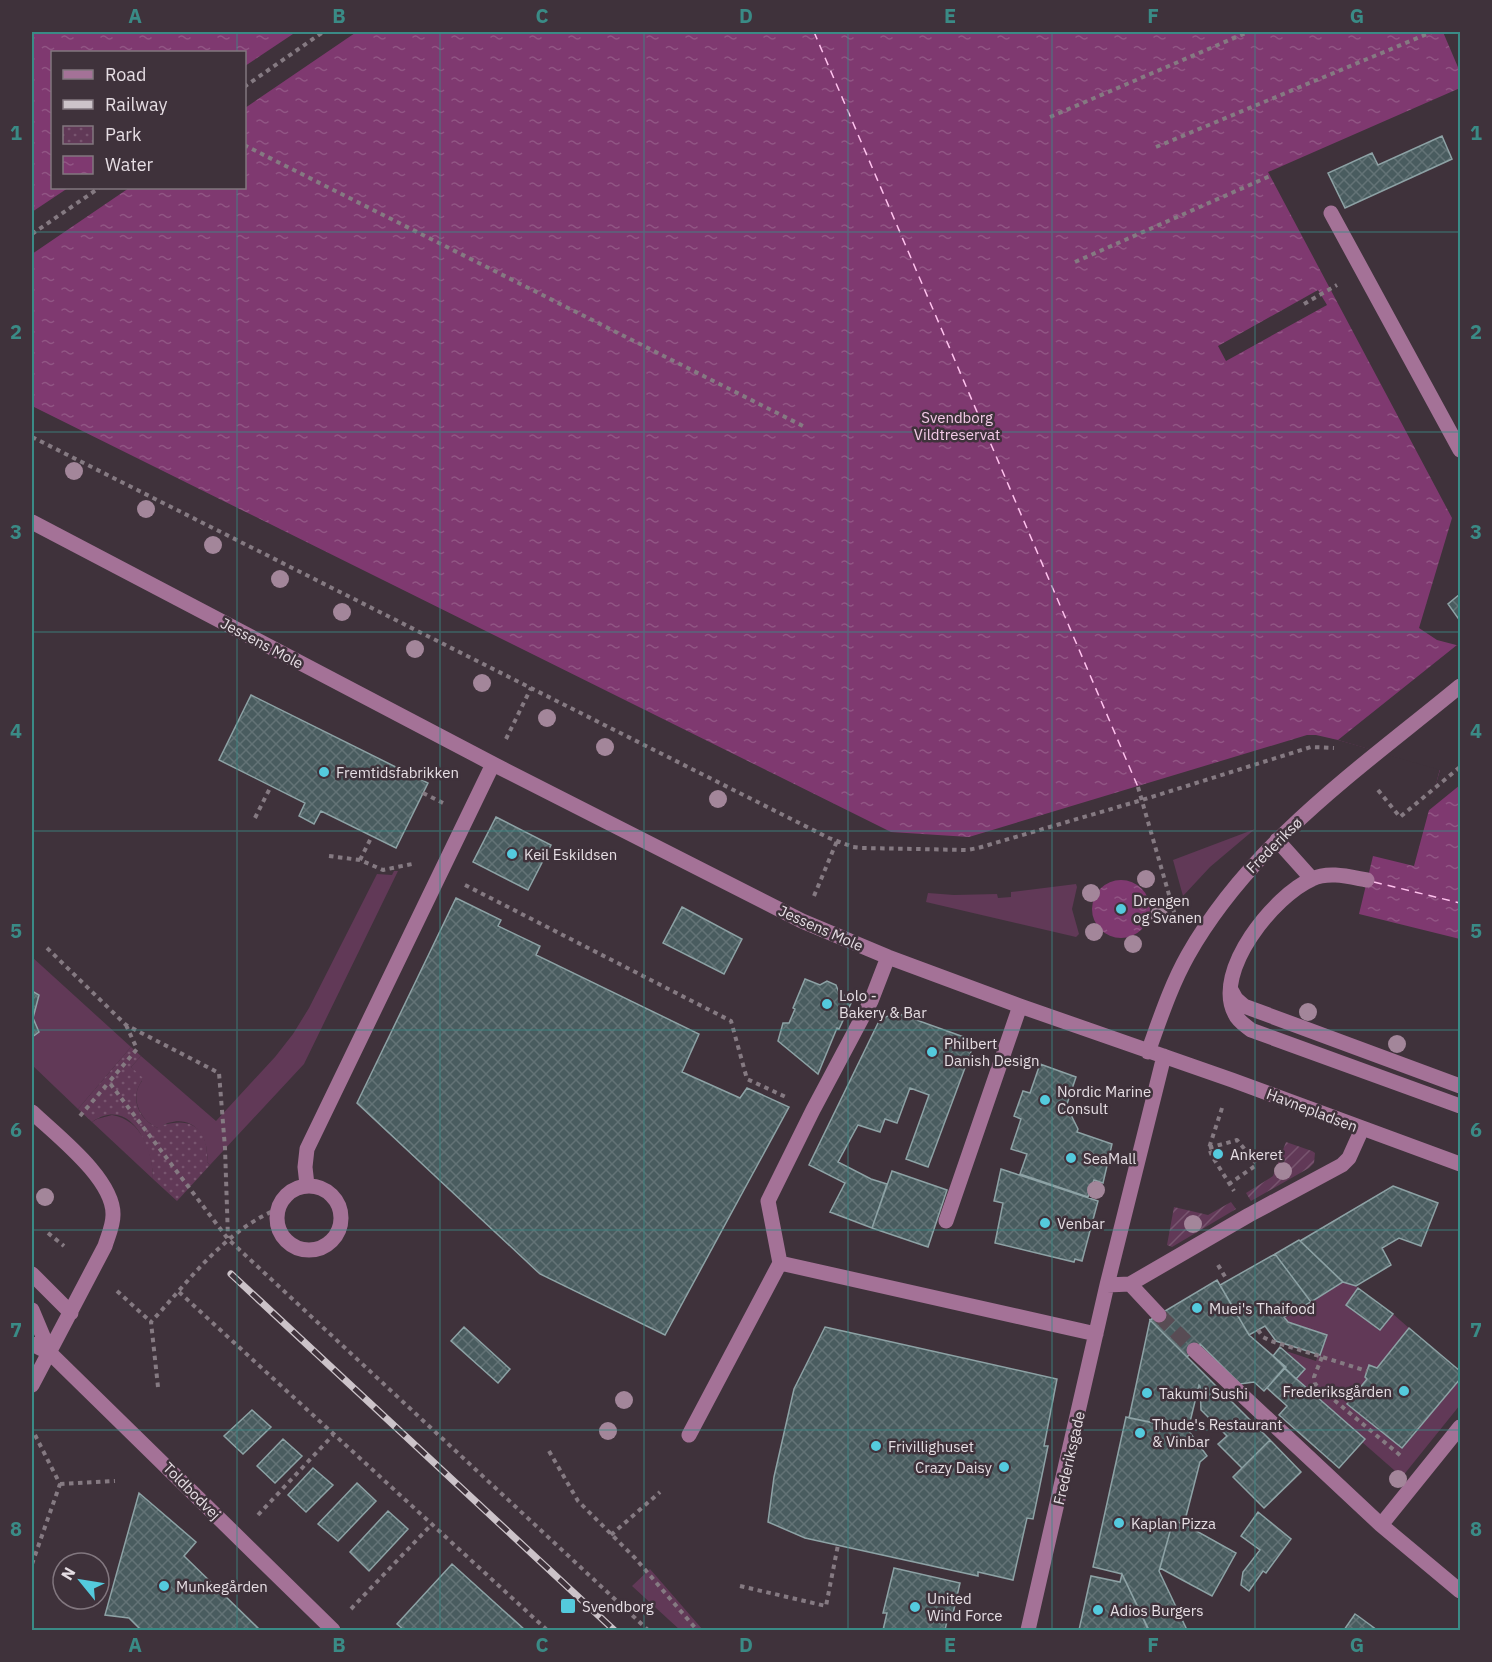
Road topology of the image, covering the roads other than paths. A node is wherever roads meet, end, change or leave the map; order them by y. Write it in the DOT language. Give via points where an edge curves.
graph roads {
  1 [pos="1330,213"];
  2 [pos="1461,450"];
  3 [pos="32,522"];
  4 [pos="1461,686"];
  5 [pos="493,764"];
  6 [pos="1277,840"];
  7 [pos="1312,879"];
  8 [pos="1367,880"];
  9 [pos="888,957"];
  10 [pos="1230,986"];
  11 [pos="1020,1006"];
  12 [pos="1148,1052"];
  13 [pos="1164,1056"];
  14 [pos="1461,1086"];
  15 [pos="1461,1106"];
  16 [pos="32,1112"];
  17 [pos="1362,1129"];
  18 [pos="1461,1164"];
  19 [pos="307,1185"];
  20 [pos="946,1221"];
  21 [pos="780,1263"];
  22 [pos="32,1274"];
  23 [pos="1130,1284"];
  24 [pos="1107,1285"];
  25 [pos="32,1310"];
  26 [pos="71,1313"];
  27 [pos="1159,1315"];
  28 [pos="1096,1334"];
  29 [pos="32,1344"];
  30 [pos="1194,1350"];
  31 [pos="50,1353"];
  32 [pos="32,1385"];
  33 [pos="1461,1427"];
  34 [pos="689,1435"];
  35 [pos="1381,1525"];
  36 [pos="1461,1591"];
  37 [pos="333,1630"];
  38 [pos="1028,1630"];
  1 -- 2 [label="street"];
  3 -- 5 [label="street, Jessens Mole"];
  4 -- 6 [label="street, Frederiksø"];
  5 -- 9 [label="street, Jessens Mole" via="802,921"];
  5 -- 19 [label="street" via="307,1149"];
  6 -- 7 [label="street"];
  6 -- 12 [label="street, Frederiksø" via="1234,886 1190,952"];
  7 -- 8 [label="street" via="1336,875"];
  7 -- 10 [label="street" via="1283,900 1252,934 1238,959"];
  9 -- 11 [label="street, Jessens Mole"];
  9 -- 21 [label="street" via="871,1001 768,1201"];
  10 -- 14 [label="street" via="1244,1006"];
  10 -- 15 [label="street" via="1235,1014 1251,1030"];
  11 -- 12 [label="street, Jessens Mole"];
  11 -- 20 [label="street"];
  12 -- 13 [label="street, Jessens Mole"];
  13 -- 17 [label="street, Havnepladsen"];
  13 -- 24 [label="street, Frederiksgade"];
  16 -- 26 [label="street" via="100,1180 112,1203 111,1229"];
  17 -- 18 [label="street, Havnepladsen"];
  17 -- 23 [label="street" via="1342,1165"];
  19 -- 19 [label="street" via="326,1190 338,1204 341,1215 336,1235 329,1243 309,1250 291,1245 283,1238 276,1220 281,1200 288,1192"];
  21 -- 28 [label="street"];
  21 -- 34 [label="street"];
  22 -- 26 [label="street"];
  23 -- 24 [label="street"];
  23 -- 27 [label="street"];
  24 -- 28 [label="street, Frederiksgade"];
  25 -- 31 [label="street, Toldbodvej"];
  26 -- 31 [label="street"];
  28 -- 38 [label="street, Frederiksgade"];
  29 -- 31 [label="street, Toldbodvej"];
  30 -- 35 [label="street"];
  31 -- 32 [label="street"];
  31 -- 37 [label="street, Toldbodvej"];
  33 -- 35 [label="street"];
  35 -- 36 [label="street"];
}
